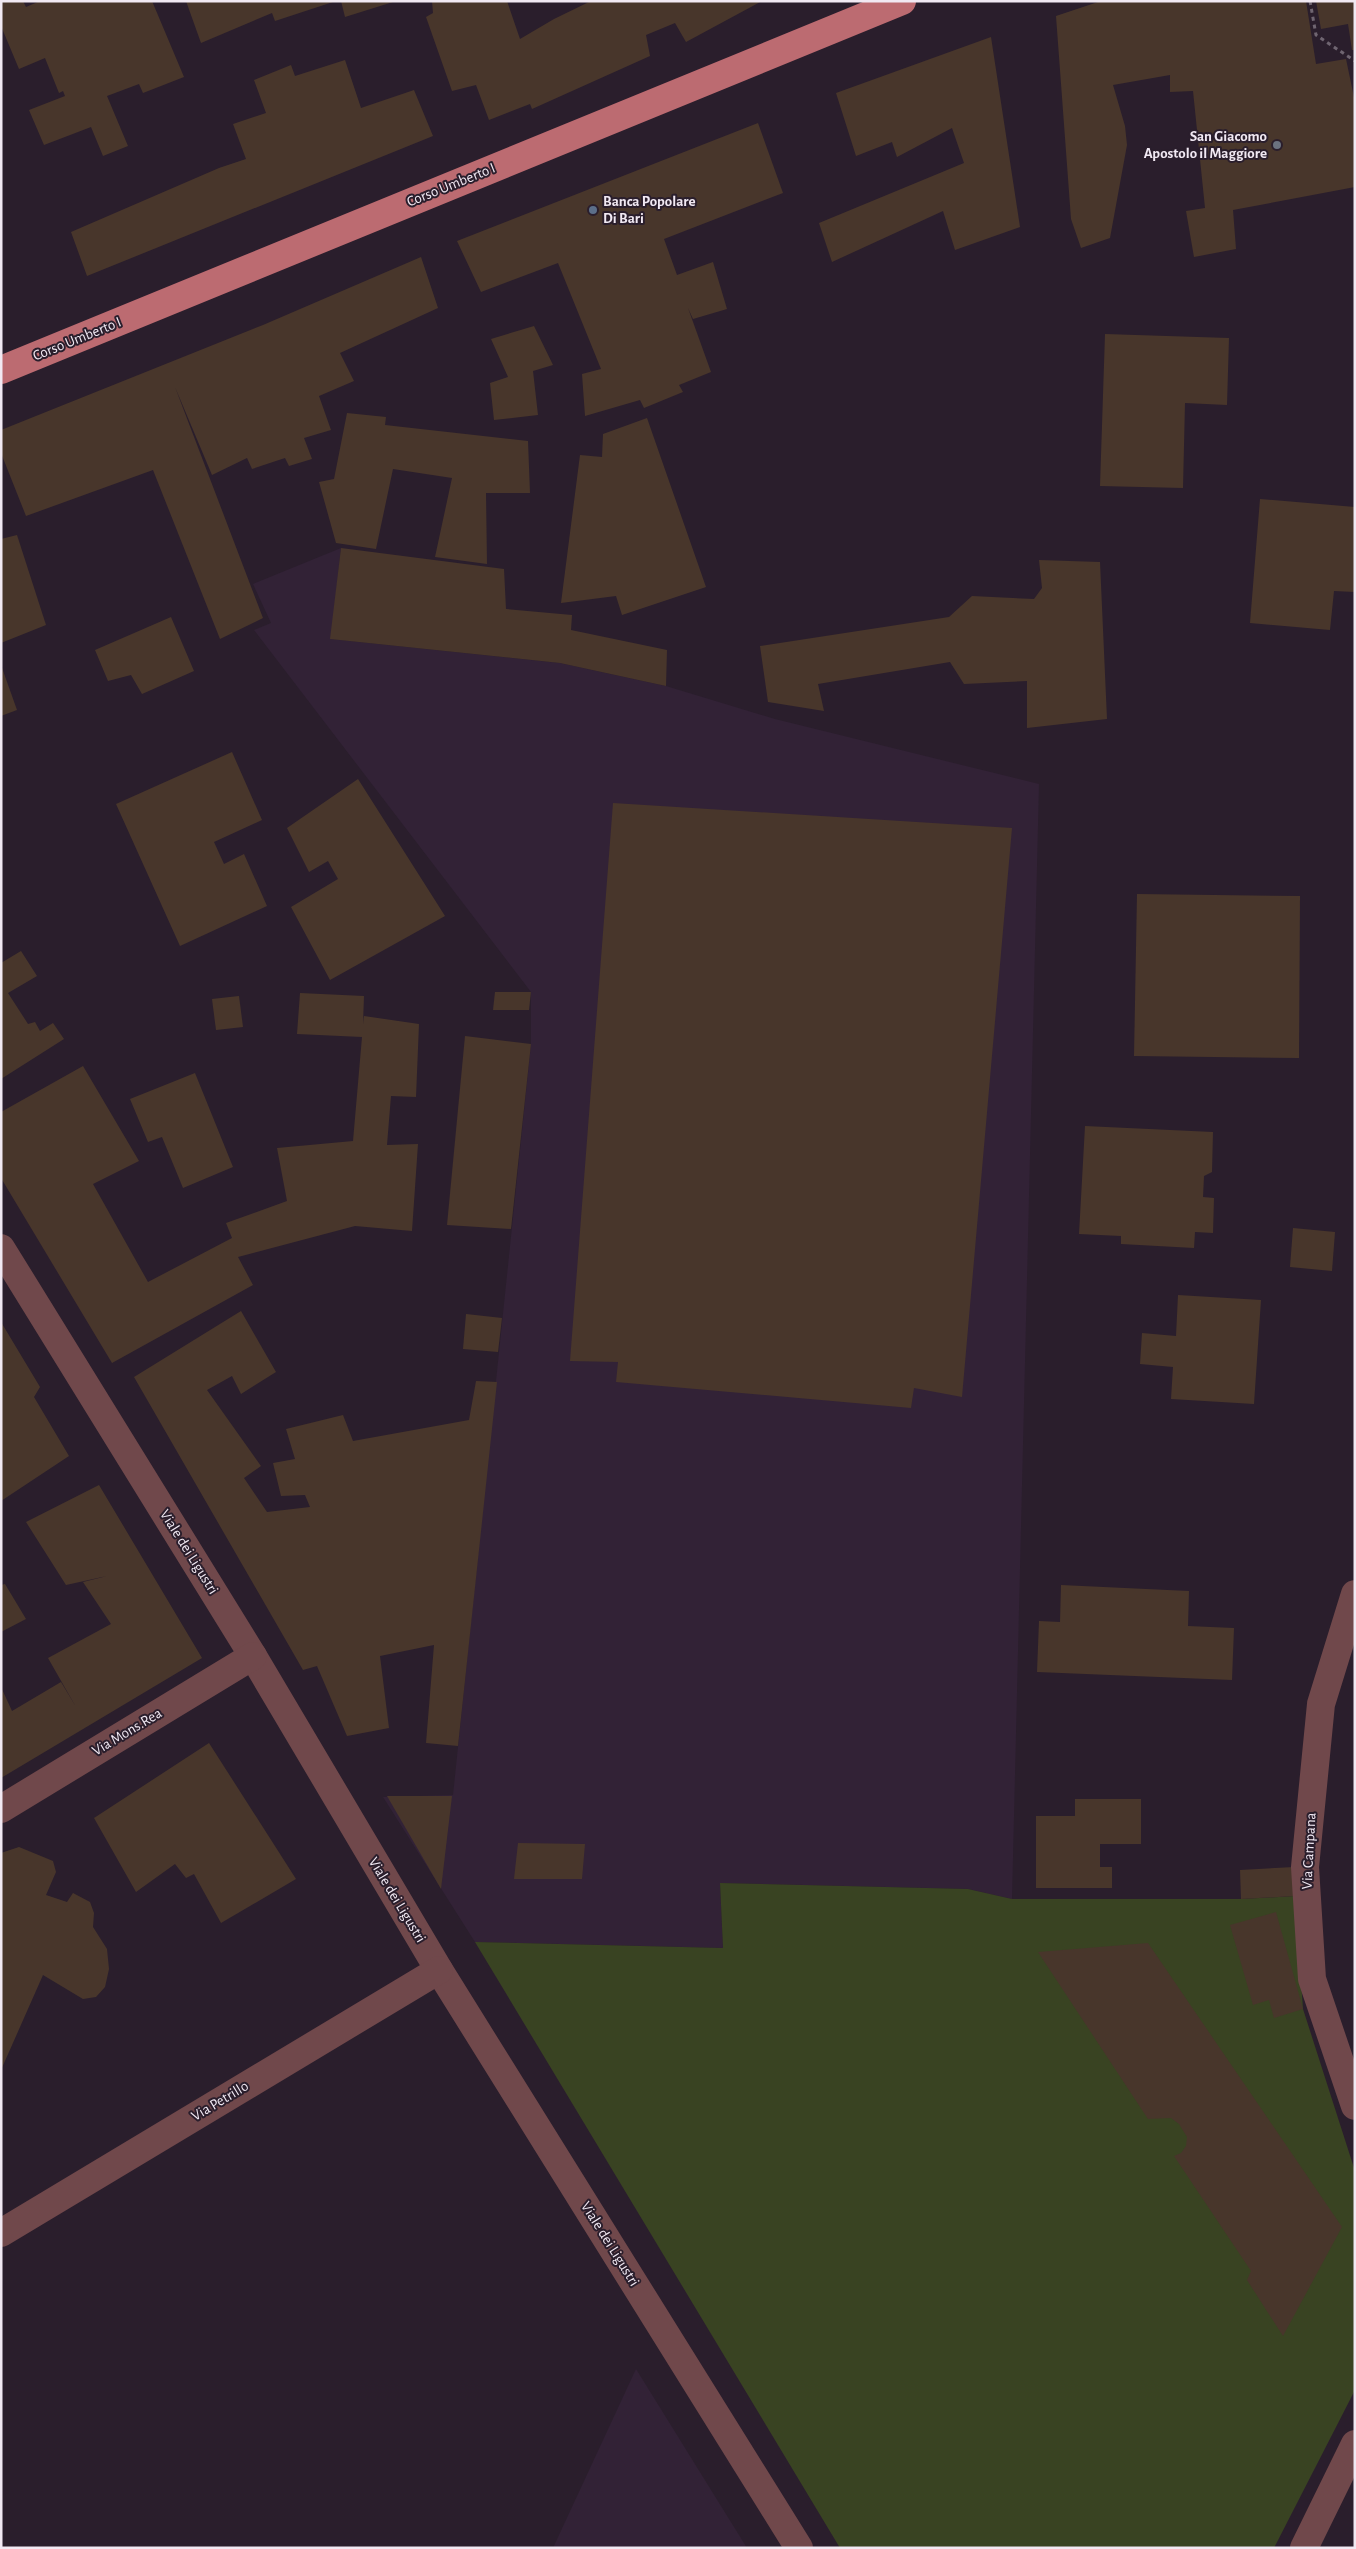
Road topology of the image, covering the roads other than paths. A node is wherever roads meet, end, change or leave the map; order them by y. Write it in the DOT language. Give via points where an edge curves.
graph roads {
  1 [pos="902,1"];
  2 [pos="1,370"];
  3 [pos="1,1248"];
  4 [pos="1355,1594"];
  5 [pos="253,1656"];
  6 [pos="1,1809"];
  7 [pos="439,1970"];
  8 [pos="1355,2106"];
  9 [pos="1,2233"];
  10 [pos="1355,2444"];
  11 [pos="799,2548"];
  12 [pos="1304,2548"];
  1 -- 2 [label="main road, Corso Umberto I"];
  3 -- 5 [label="street, Viale dei Ligustri"];
  4 -- 8 [label="street, Via Campana" via="1321,1704 1305,1867 1312,1979"];
  5 -- 6 [label="street, Via Mons.Rea"];
  5 -- 7 [label="street, Viale dei Ligustri"];
  7 -- 9 [label="street, Via Petrillo"];
  7 -- 11 [label="street, Viale dei Ligustri"];
  10 -- 12 [label="street"];
}
